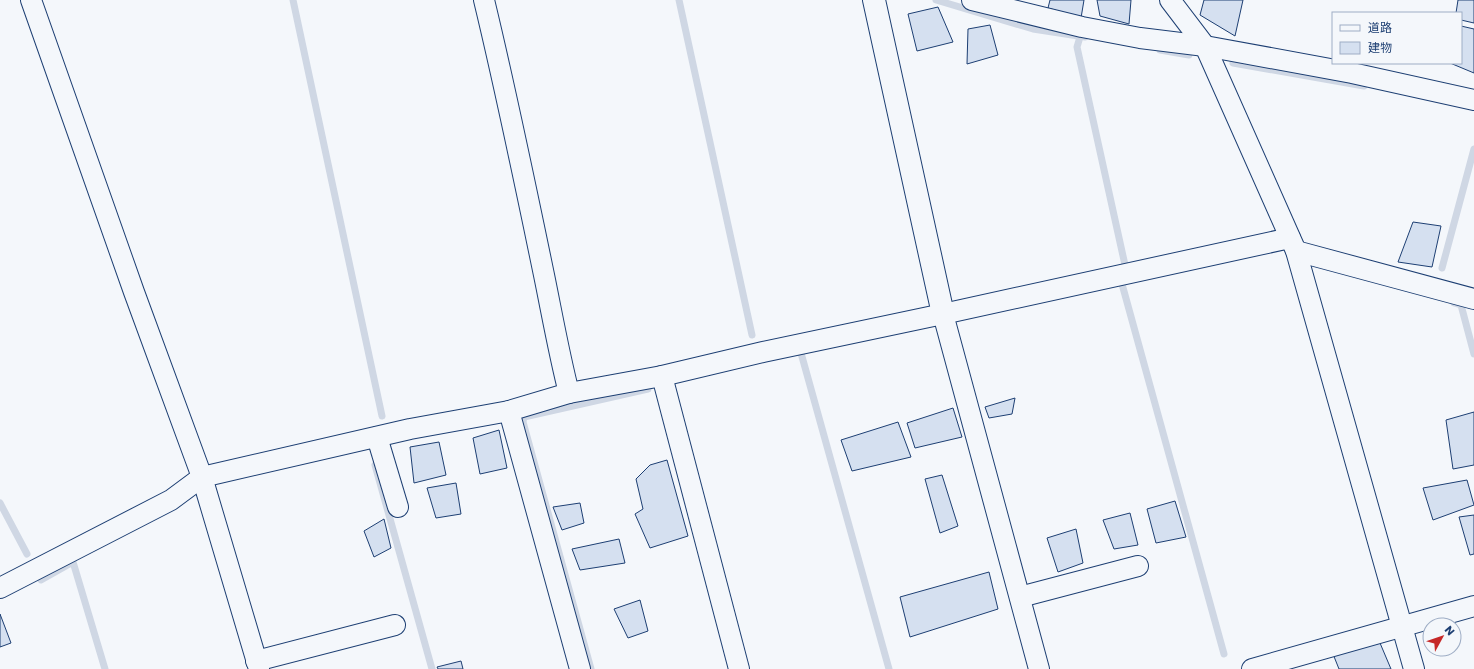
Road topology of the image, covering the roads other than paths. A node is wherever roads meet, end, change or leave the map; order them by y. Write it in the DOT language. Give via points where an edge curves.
graph roads {
  1 [pos="31,0"];
  2 [pos="484,0"];
  3 [pos="874,0"];
  4 [pos="972,0"];
  5 [pos="1170,0"];
  6 [pos="1205,46"];
  7 [pos="1474,100"];
  8 [pos="1293,244"];
  9 [pos="1474,299"];
  10 [pos="943,314"];
  11 [pos="662,376"];
  12 [pos="569,393"];
  13 [pos="509,411"];
  14 [pos="378,437"];
  15 [pos="202,477"];
  16 [pos="398,507"];
  17 [pos="1138,566"];
  18 [pos="0,588"];
  19 [pos="1020,597"];
  20 [pos="1474,606"];
  21 [pos="395,625"];
  22 [pos="1403,627"];
  23 [pos="258,665"];
  24 [pos="580,669"];
  25 [pos="739,669"];
  26 [pos="1039,669"];
  27 [pos="1252,669"];
  28 [pos="1414,669"];
  1 -- 15 [label="street"];
  2 -- 12 [label="street"];
  3 -- 10 [label="street"];
  4 -- 6 [label="street" via="1082,27 1140,38"];
  5 -- 6 [label="street"];
  6 -- 7 [label="street" via="1352,73"];
  6 -- 8 [label="street"];
  8 -- 9 [label="street"];
  8 -- 10 [label="street"];
  8 -- 22 [label="street"];
  10 -- 11 [label="street"];
  10 -- 19 [label="street"];
  11 -- 12 [label="street"];
  11 -- 25 [label="street"];
  12 -- 13 [label="street"];
  13 -- 14 [label="street"];
  13 -- 24 [label="street"];
  14 -- 15 [label="street"];
  14 -- 16 [label="street"];
  15 -- 18 [label="street" via="171,500"];
  15 -- 23 [label="street"];
  17 -- 19 [label="street"];
  19 -- 26 [label="street"];
  20 -- 22 [label="street"];
  21 -- 23 [label="street"];
  22 -- 27 [label="street"];
  22 -- 28 [label="street"];
}
